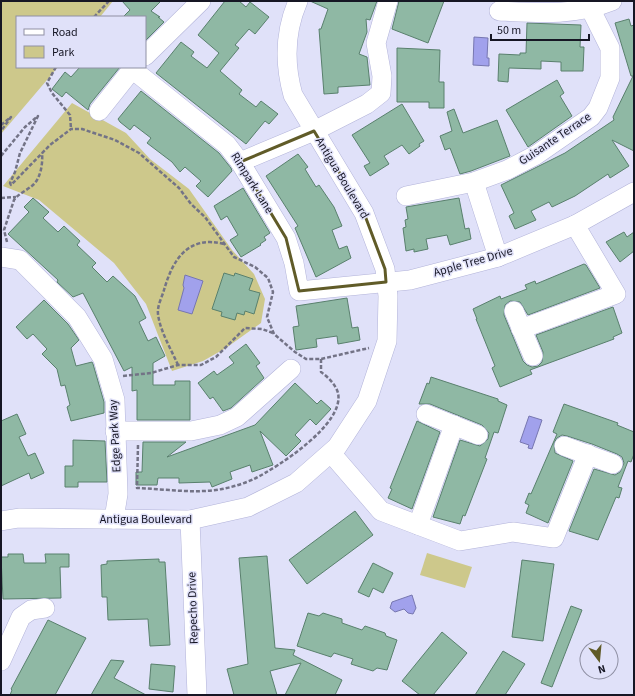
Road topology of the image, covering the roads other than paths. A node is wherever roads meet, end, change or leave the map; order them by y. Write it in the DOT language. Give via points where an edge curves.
graph roads {
  1 [pos="201,1"];
  2 [pos="298,1"];
  3 [pos="388,1"];
  4 [pos="612,1"];
  5 [pos="590,8"];
  6 [pos="499,12"];
  7 [pos="146,55"];
  8 [pos="134,68"];
  9 [pos="141,68"];
  10 [pos="99,111"];
  11 [pos="314,131"];
  12 [pos="240,162"];
  13 [pos="474,182"];
  14 [pos="634,192"];
  15 [pos="406,196"];
  16 [pos="575,225"];
  17 [pos="498,257"];
  18 [pos="6,258"];
  19 [pos="386,282"];
  20 [pos="299,291"];
  21 [pos="514,311"];
  22 [pos="521,329"];
  23 [pos="533,356"];
  24 [pos="291,369"];
  25 [pos="426,414"];
  26 [pos="454,425"];
  27 [pos="115,431"];
  28 [pos="478,435"];
  29 [pos="564,446"];
  30 [pos="331,453"];
  31 [pos="588,454"];
  32 [pos="613,464"];
  33 [pos="114,519"];
  34 [pos="1,520"];
  35 [pos="190,520"];
  36 [pos="418,525"];
  37 [pos="45,608"];
  38 [pos="2,658"];
  39 [pos="197,695"];
  1 -- 7 [label="street"];
  2 -- 11 [label="street, Antigua Boulevard" via="291,18 286,48 288,77 293,95"];
  3 -- 11 [label="street" via="376,43 382,76 381,94"];
  4 -- 5 [label="street"];
  5 -- 6 [label="street" via="555,14"];
  5 -- 13 [label="street, Guisante Terrace" via="610,48 610,78 598,108 591,117 536,155 507,170"];
  8 -- 10 [label="street"];
  9 -- 12 [label="street, Rimpark Lane" via="227,145"];
  11 -- 12 [label="street"];
  11 -- 19 [label="street, Antigua Boulevard" via="364,212 385,269"];
  12 -- 20 [label="street, Rimpark Lane" via="286,238"];
  13 -- 15 [label="street, Guisante Terrace"];
  13 -- 17 [label="street"];
  14 -- 16 [label="street, Apple Tree Drive"];
  16 -- 17 [label="street, Apple Tree Drive"];
  16 -- 22 [label="street" via="616,294"];
  17 -- 19 [label="street, Apple Tree Drive" via="410,280"];
  18 -- 27 [label="street, Edge Park Way" via="20,260 76,317 103,359 115,400"];
  19 -- 20 [label="street, Apple Tree Drive"];
  19 -- 30 [label="street, Antigua Boulevard" via="386,341 367,401"];
  21 -- 22 [label="street"];
  22 -- 23 [label="street"];
  24 -- 27 [label="street" via="237,418 220,425 191,431"];
  25 -- 26 [label="street"];
  26 -- 28 [label="street"];
  26 -- 36 [label="street"];
  27 -- 33 [label="street, Edge Park Way" via="118,494"];
  29 -- 31 [label="street"];
  30 -- 35 [label="street, Antigua Boulevard" via="296,483 248,507"];
  30 -- 36 [label="street" via="381,511"];
  31 -- 32 [label="street"];
  31 -- 36 [label="street" via="554,538 513,532 460,541"];
  33 -- 34 [label="street, Antigua Boulevard"];
  33 -- 35 [label="street, Antigua Boulevard"];
  35 -- 39 [label="street, Repecho Drive"];
  37 -- 38 [label="street" via="31,610 21,617"];
}
